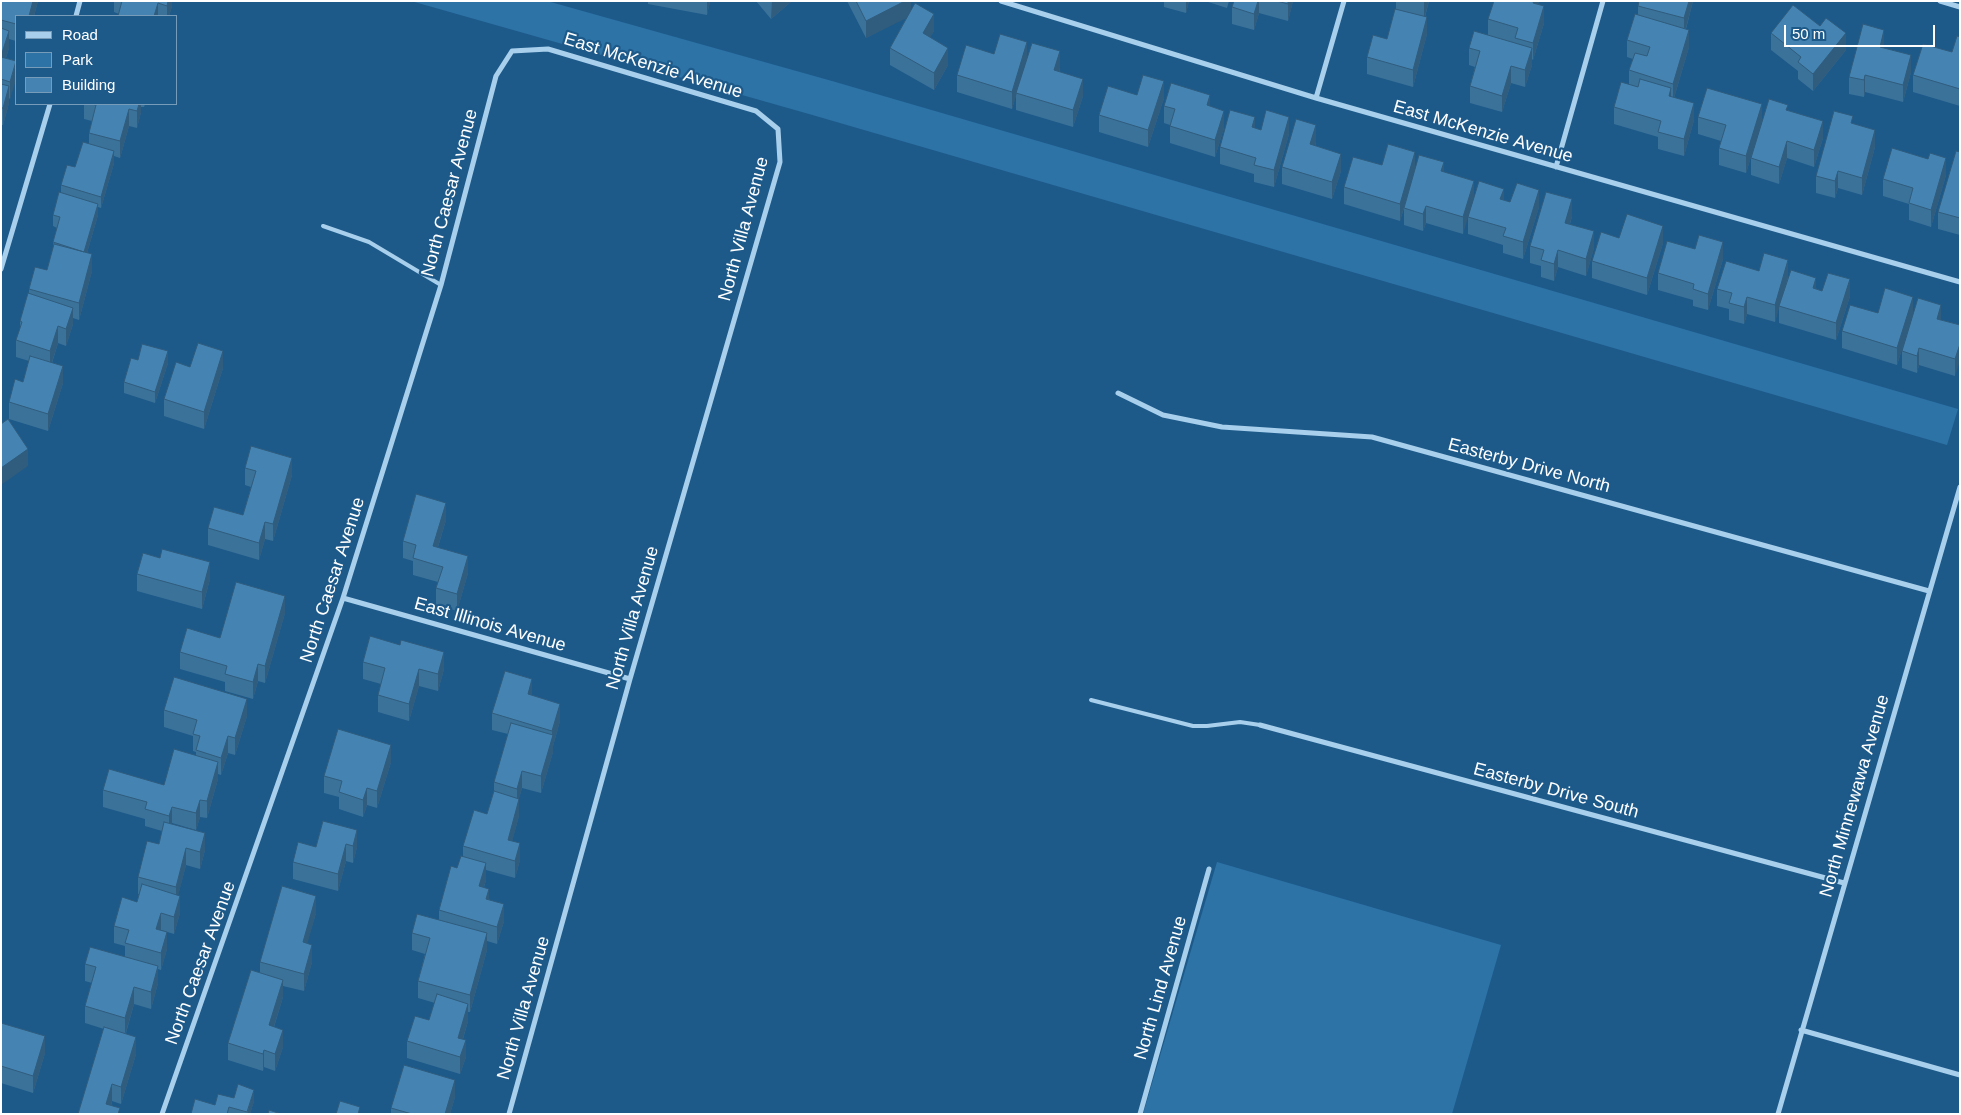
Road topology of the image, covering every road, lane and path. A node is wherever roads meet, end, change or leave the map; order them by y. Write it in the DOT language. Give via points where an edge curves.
graph roads {
  1 [pos="80,1"];
  2 [pos="1000,1"];
  3 [pos="1344,1"];
  4 [pos="1603,1"];
  5 [pos="1940,1"];
  6 [pos="1960,7"];
  7 [pos="76,15"];
  8 [pos="512,51"];
  9 [pos="1316,98"];
  10 [pos="50,105"];
  11 [pos="778,129"];
  12 [pos="1556,167"];
  13 [pos="323,226"];
  14 [pos="1,269"];
  15 [pos="1960,282"];
  16 [pos="441,285"];
  17 [pos="1118,393"];
  18 [pos="1960,487"];
  19 [pos="1929,591"];
  20 [pos="343,598"];
  21 [pos="630,679"];
  22 [pos="1091,700"];
  23 [pos="1260,725"];
  24 [pos="1209,869"];
  25 [pos="1844,883"];
  26 [pos="1801,1030"];
  27 [pos="1960,1075"];
  28 [pos="162,1114"];
  29 [pos="509,1114"];
  30 [pos="1140,1114"];
  31 [pos="1778,1114"];
  1 -- 7 [label="street"];
  2 -- 9 [label="street, East McKenzie Avenue"];
  3 -- 9 [label="street"];
  4 -- 12 [label="street"];
  5 -- 6 [label="street"];
  8 -- 11 [label="street, East McKenzie Avenue" via="548,49 756,111"];
  8 -- 16 [label="street, North Caesar Avenue" via="496,76"];
  9 -- 12 [label="street, East McKenzie Avenue"];
  10 -- 14 [label="street"];
  11 -- 21 [label="street, North Villa Avenue" via="780,162"];
  12 -- 15 [label="street, East McKenzie Avenue"];
  13 -- 16 [label="lane" via="369,242"];
  16 -- 20 [label="street, North Caesar Avenue"];
  17 -- 19 [label="street, Easterby Drive North" via="1162,415 1222,427 1372,437"];
  18 -- 19 [label="street, North Minnewawa Avenue"];
  19 -- 25 [label="street, North Minnewawa Avenue"];
  20 -- 21 [label="street, East Illinois Avenue"];
  20 -- 28 [label="street, North Caesar Avenue"];
  21 -- 29 [label="street, North Villa Avenue"];
  22 -- 23 [label="lane" via="1193,726 1240,722"];
  23 -- 25 [label="street, Easterby Drive South"];
  24 -- 30 [label="street, North Lind Avenue"];
  25 -- 26 [label="street, North Minnewawa Avenue"];
  26 -- 27 [label="street"];
  26 -- 31 [label="street, North Minnewawa Avenue"];
}
